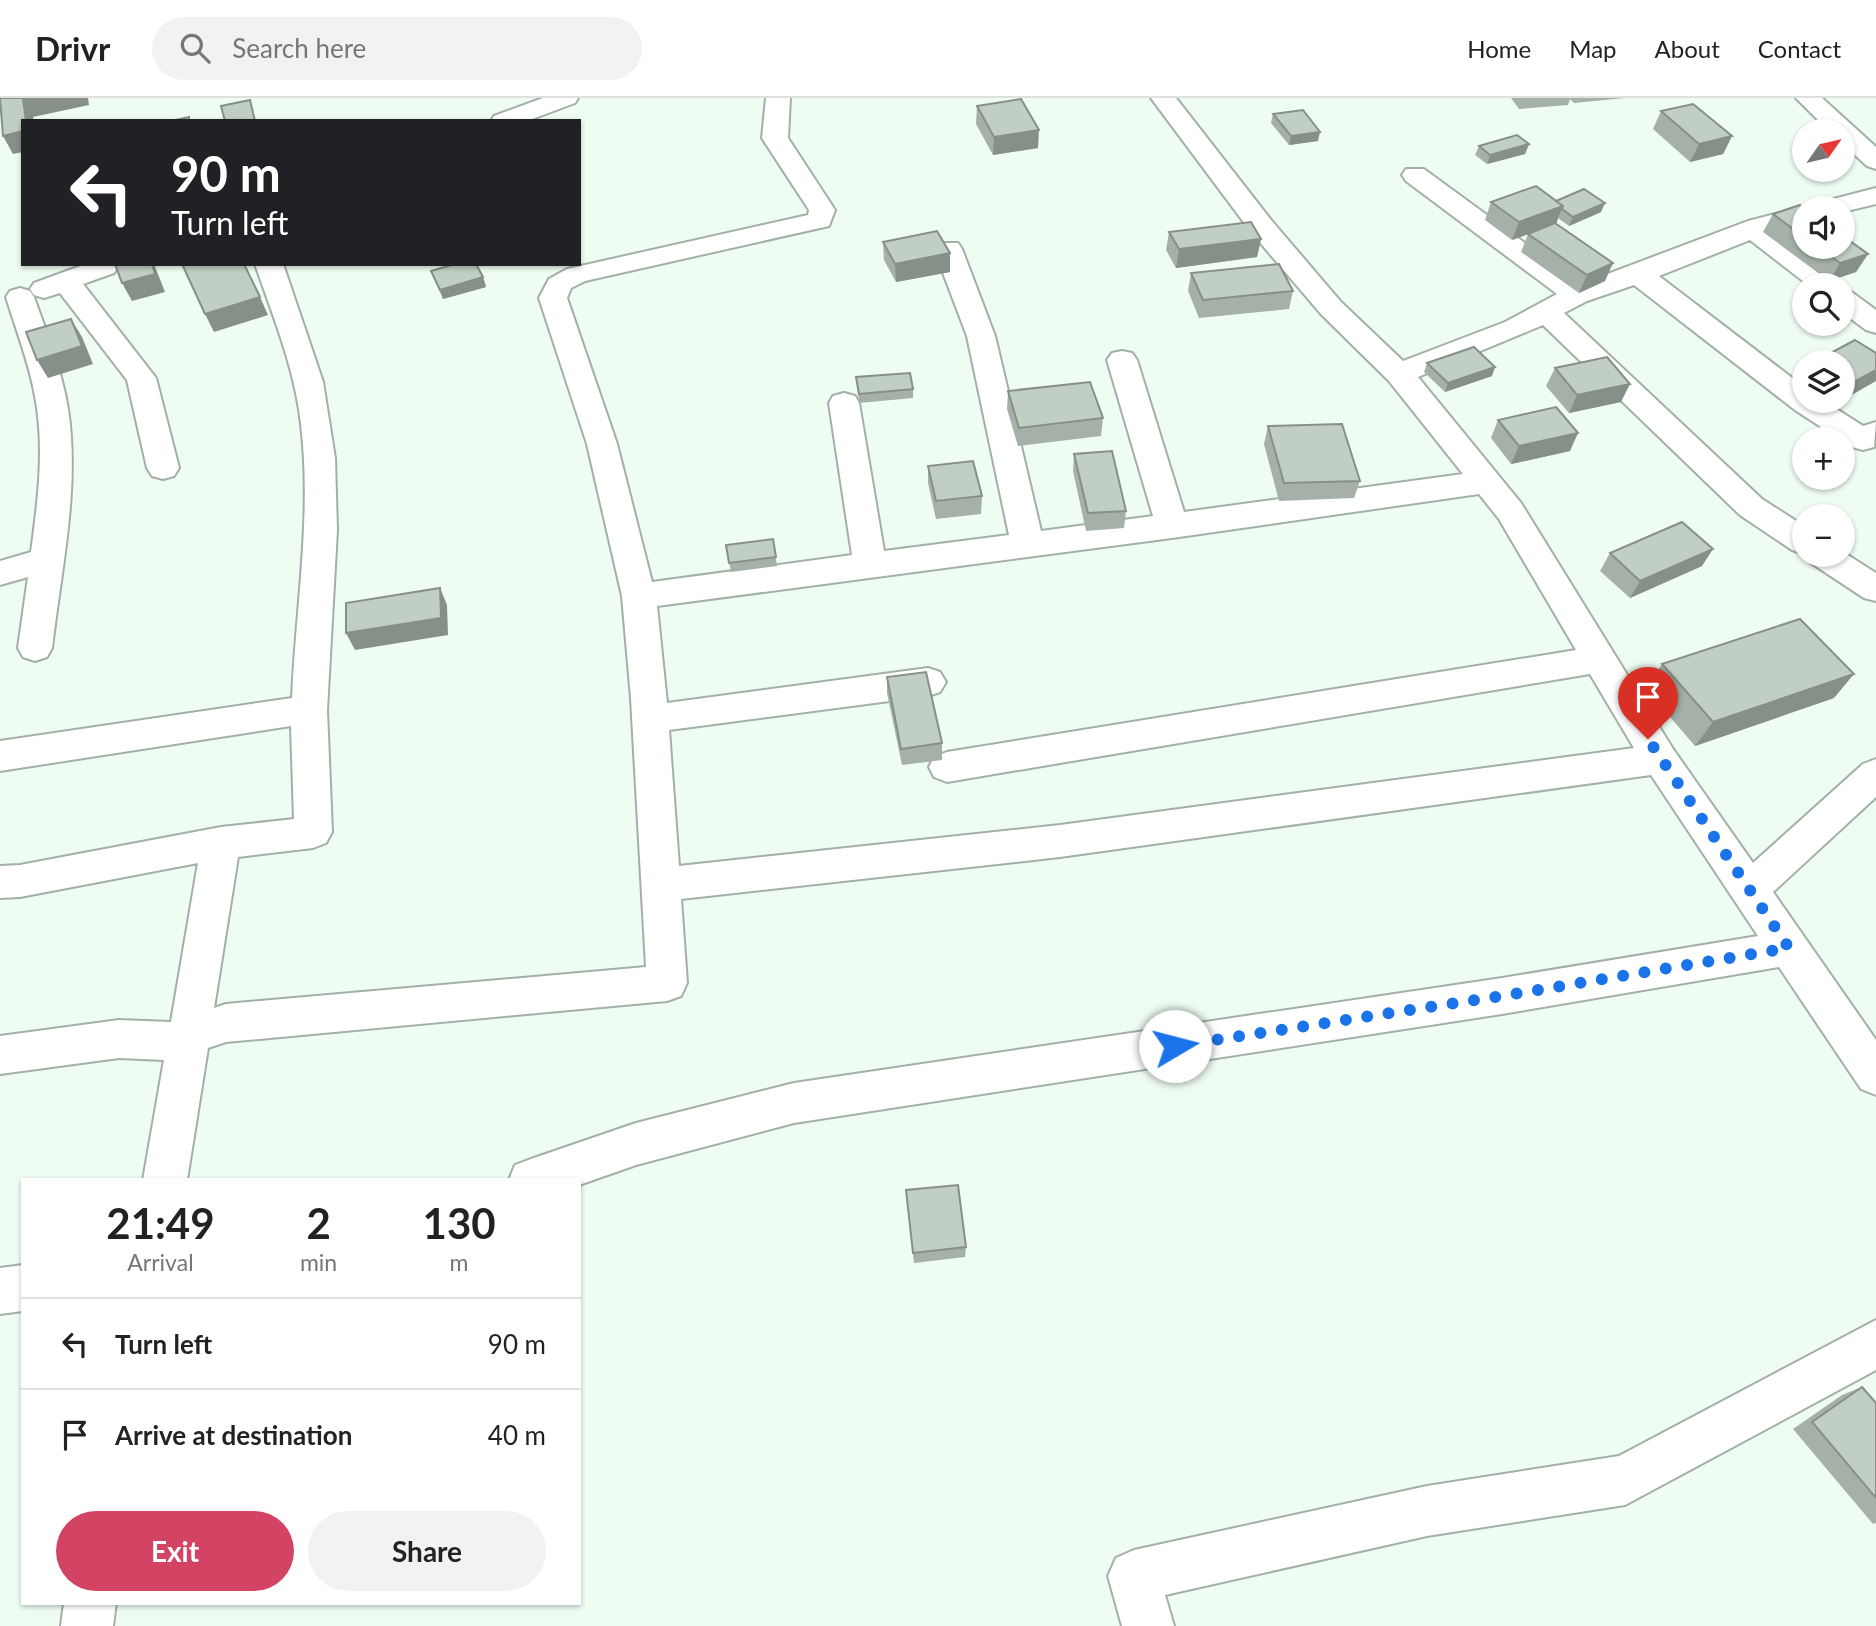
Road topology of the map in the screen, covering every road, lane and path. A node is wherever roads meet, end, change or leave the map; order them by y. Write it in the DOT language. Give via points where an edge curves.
graph roads {
  1 [pos="566,98"];
  2 [pos="778,98"];
  3 [pos="1163,98"];
  4 [pos="1808,98"];
  5 [pos="508,119"];
  6 [pos="1876,161"];
  7 [pos="1415,175"];
  8 [pos="1876,196"];
  9 [pos="1855,201"];
  10 [pos="1792,217"];
  11 [pos="1753,229"];
  12 [pos="948,249"];
  13 [pos="270,266"];
  14 [pos="104,267"];
  15 [pos="1810,273"];
  16 [pos="1638,274"];
  17 [pos="65,281"];
  18 [pos="1577,295"];
  19 [pos="10,301"];
  20 [pos="1855,308"];
  21 [pos="1546,312"];
  22 [pos="1876,324"];
  23 [pos="1122,360"];
  24 [pos="1399,374"];
  25 [pos="844,403"];
  26 [pos="1876,432"];
  27 [pos="163,468"];
  28 [pos="1486,482"];
  29 [pos="1172,527"];
  30 [pos="1792,534"];
  31 [pos="1028,545"];
  32 [pos="45,560"];
  33 [pos="870,565"];
  34 [pos="1842,567"];
  35 [pos="0,573"];
  36 [pos="1876,589"];
  37 [pos="639,596"];
  38 [pos="35,648"];
  39 [pos="1600,659"];
  40 [pos="928,682"];
  41 [pos="309,709"];
  42 [pos="650,719"];
  43 [pos="0,756"];
  44 [pos="1660,759"];
  45 [pos="947,767"];
  46 [pos="1876,774"];
  47 [pos="220,843"];
  48 [pos="0,882"];
  49 [pos="659,885"];
  50 [pos="1749,890"];
  51 [pos="1789,948"];
  52 [pos="189,1034"];
  53 [pos="0,1055"];
  54 [pos="1876,1075"];
  55 [pos="165,1178"];
  56 [pos="537,1178"];
  57 [pos="21,1288"];
  58 [pos="0,1291"];
  59 [pos="1876,1344"];
  60 [pos="90,1605"];
  61 [pos="87,1626"];
  62 [pos="1148,1626"];
  1 -- 5 [label="street"];
  2 -- 37 [label="street" via="775,138 822,210 820,220 577,275 555,287 553,298 602,444"];
  3 -- 24 [label="street" via="1331,308"];
  4 -- 6 [label="street"];
  7 -- 18 [label="street"];
  8 -- 9 [label="street"];
  10 -- 11 [label="street"];
  11 -- 15 [label="street"];
  11 -- 16 [label="street"];
  12 -- 31 [label="street" via="981,336"];
  13 -- 41 [label="street" via="304,363 316,423 319,584"];
  14 -- 17 [label="street"];
  16 -- 18 [label="street"];
  16 -- 26 [label="street" via="1805,403 1863,440"];
  17 -- 19 [label="street"];
  17 -- 27 [label="street" via="141,379"];
  18 -- 21 [label="street"];
  19 -- 32 [label="street" via="53,410 53,490"];
  20 -- 22 [label="street"];
  21 -- 24 [label="street"];
  21 -- 30 [label="street" via="1751,507"];
  23 -- 29 [label="street"];
  24 -- 28 [label="street"];
  25 -- 33 [label="street"];
  28 -- 29 [label="street"];
  28 -- 39 [label="street" via="1510,511"];
  29 -- 31 [label="street"];
  31 -- 33 [label="street"];
  32 -- 35 [label="street"];
  32 -- 38 [label="street"];
  33 -- 37 [label="street"];
  34 -- 36 [label="street"];
  37 -- 42 [label="street"];
  39 -- 44 [label="street"];
  39 -- 45 [label="street"];
  40 -- 42 [label="street"];
  41 -- 43 [label="street"];
  41 -- 47 [label="street" via="313,832"];
  42 -- 49 [label="street"];
  44 -- 49 [label="street" via="1060,841"];
  44 -- 50 [label="street"];
  46 -- 50 [label="street"];
  47 -- 48 [label="street"];
  47 -- 52 [label="street"];
  49 -- 52 [label="street" via="667,983 226,1023"];
  50 -- 51 [label="street"];
  51 -- 54 [label="street"];
  51 -- 56 [label="street" via="794,1103 636,1144"];
  52 -- 53 [label="street" via="170,1041 118,1039"];
  52 -- 55 [label="street"];
  57 -- 58 [label="street"];
  59 -- 62 [label="street" via="1625,1480 1427,1511 1134,1576"];
  60 -- 61 [label="street"];
}
